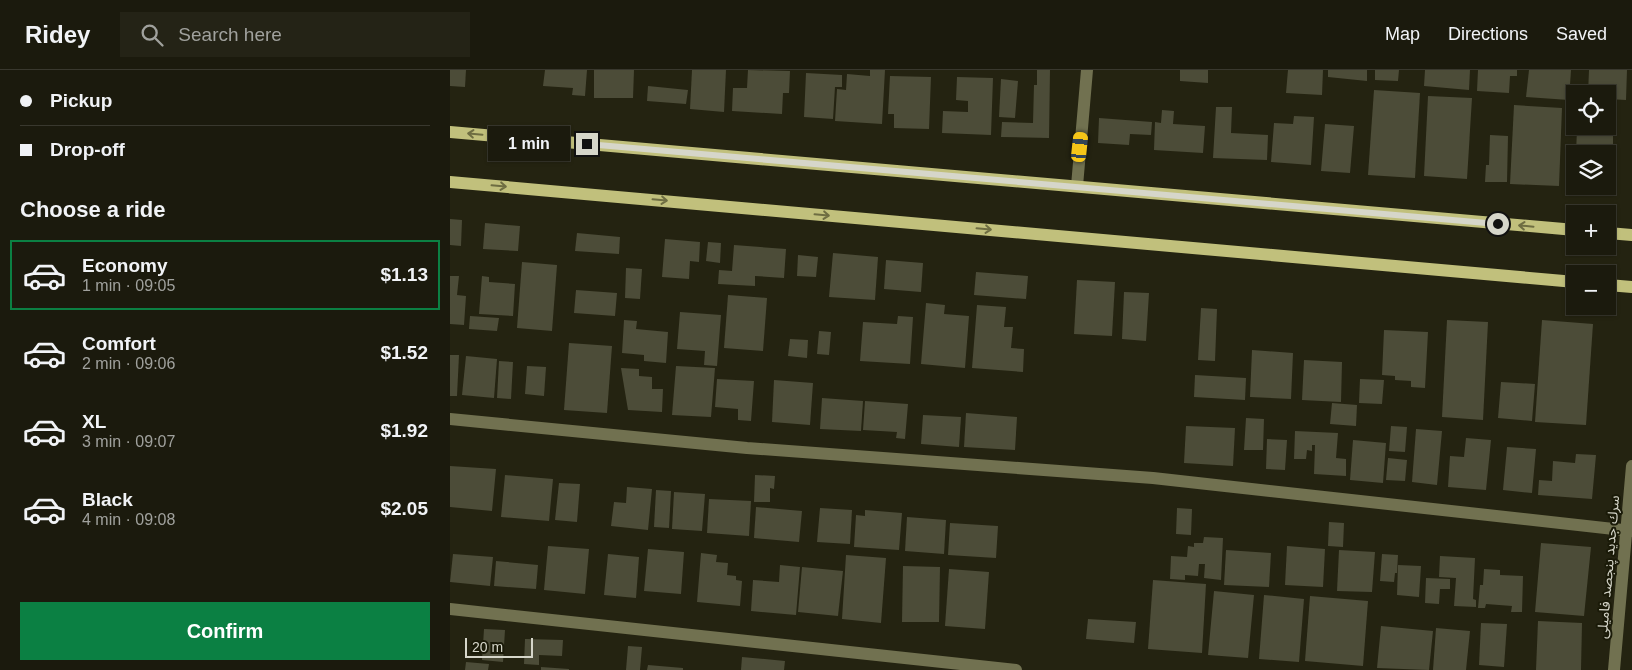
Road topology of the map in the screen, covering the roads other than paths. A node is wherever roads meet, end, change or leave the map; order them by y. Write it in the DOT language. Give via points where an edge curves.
graph roads {
  1 [pos="1087,70"];
  2 [pos="450,132"];
  3 [pos="450,182"];
  4 [pos="1077,186"];
  5 [pos="1566,229"];
  6 [pos="1616,234"];
  7 [pos="1632,235"];
  8 [pos="1566,281"];
  9 [pos="1616,286"];
  10 [pos="1632,287"];
  11 [pos="450,419"];
  12 [pos="1632,466"];
  13 [pos="1629,531"];
  14 [pos="450,608"];
  15 [pos="1016,670"];
  16 [pos="1614,670"];
  1 -- 4 [label="street"];
  4 -- 2 [label="main road, one-way"];
  3 -- 8 [label="main road, one-way"];
  5 -- 4 [label="main road, one-way"];
  6 -- 7 [label="main road"];
  9 -- 10 [label="main road"];
  11 -- 13 [label="street" via="747,448 1153,478"];
  12 -- 13 [label="street, سرك جدید پنجصد فامیلی"];
  13 -- 16 [label="street, سرك جدید پنجصد فامیلی"];
  14 -- 15 [label="street"];
}
